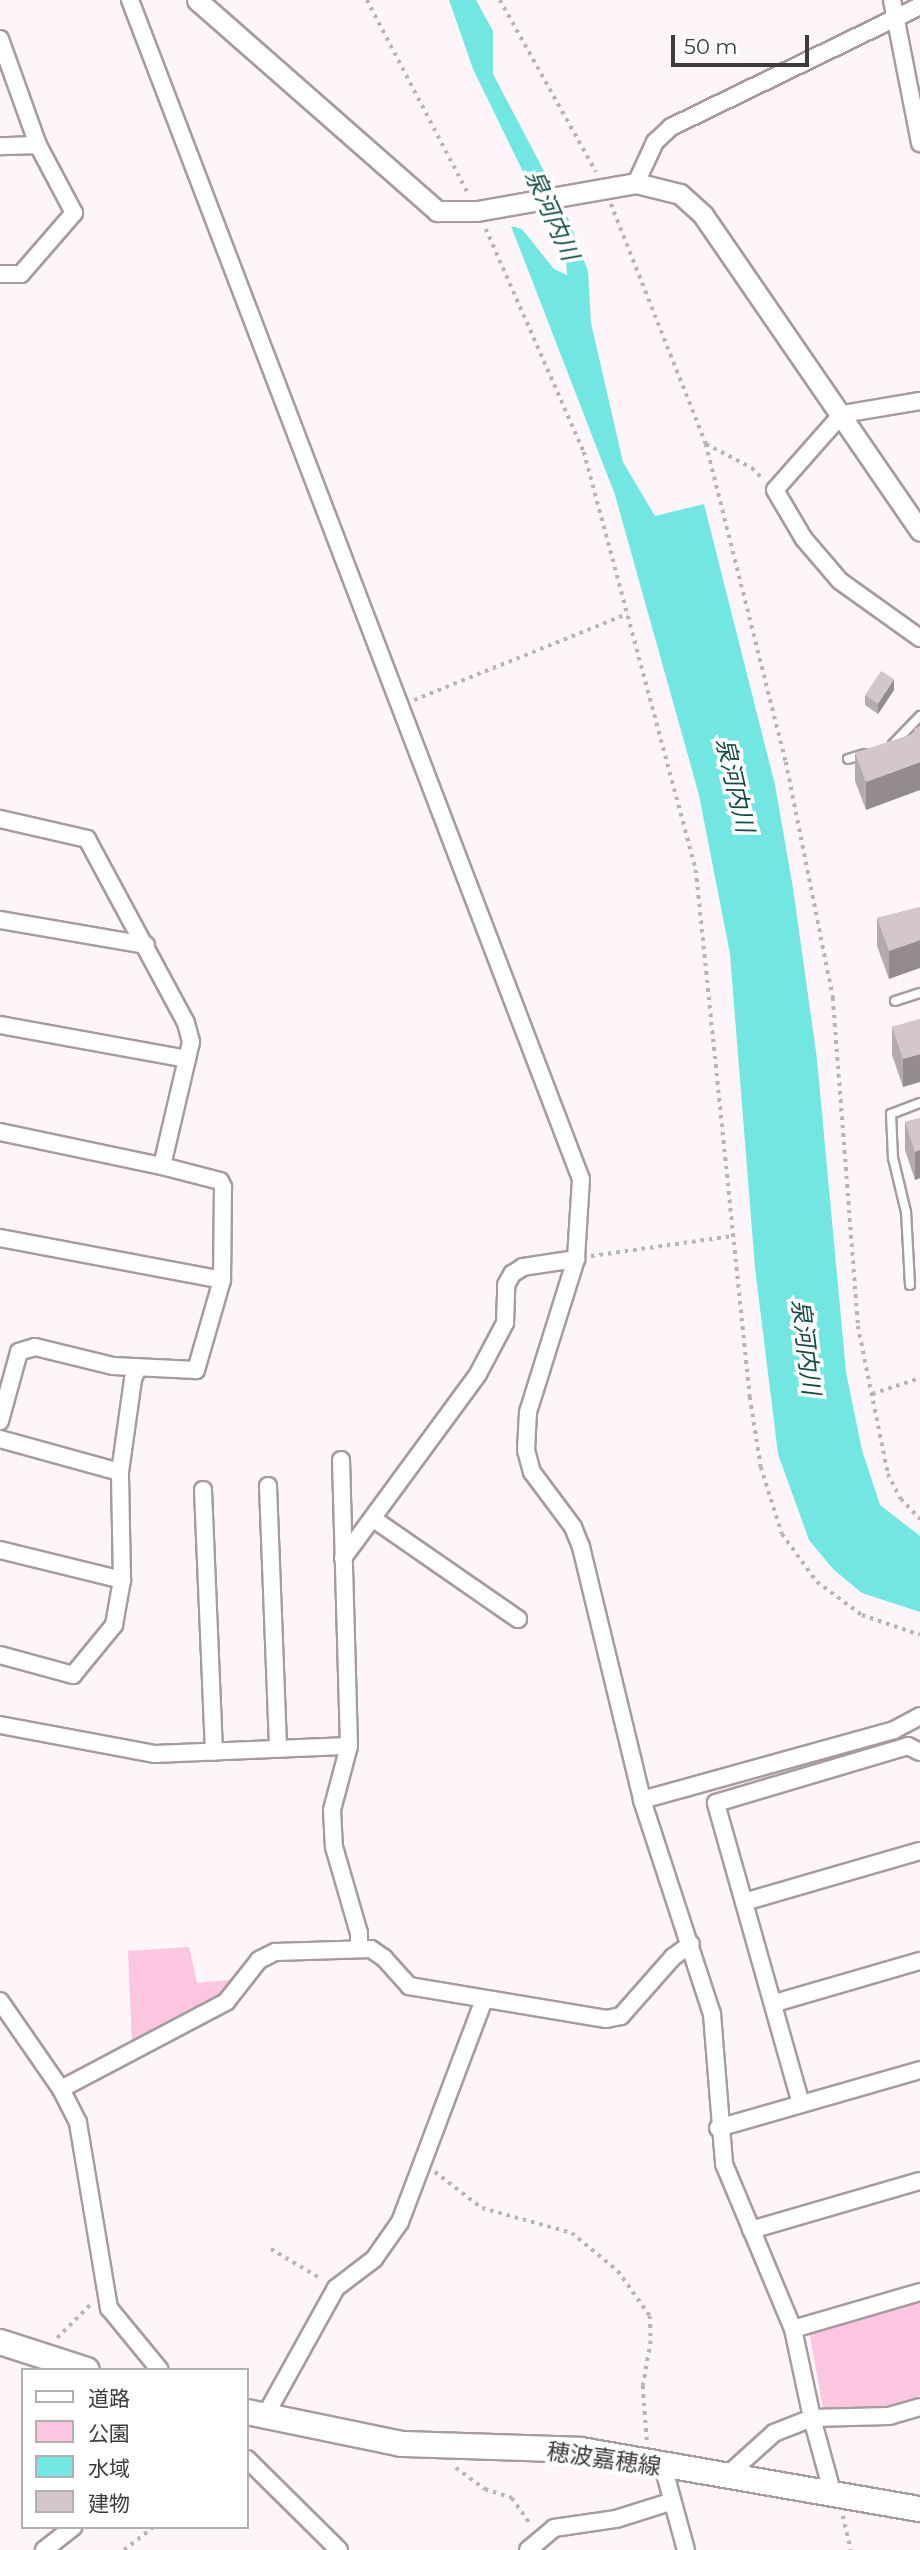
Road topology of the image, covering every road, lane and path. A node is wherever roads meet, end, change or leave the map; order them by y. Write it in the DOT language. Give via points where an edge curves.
graph roads {
  1 [pos="130,0"];
  2 [pos="197,0"];
  3 [pos="367,0"];
  4 [pos="500,0"];
  5 [pos="892,0"];
  6 [pos="920,6"];
  7 [pos="895,17"];
  8 [pos="0,39"];
  9 [pos="919,136"];
  10 [pos="37,145"];
  11 [pos="0,146"];
  12 [pos="636,183"];
  13 [pos="599,186"];
  14 [pos="482,210"];
  15 [pos="0,274"];
  16 [pos="920,401"];
  17 [pos="842,414"];
  18 [pos="706,444"];
  19 [pos="775,490"];
  20 [pos="920,531"];
  21 [pos="628,614"];
  22 [pos="920,638"];
  23 [pos="399,706"];
  24 [pos="920,716"];
  25 [pos="885,747"];
  26 [pos="872,751"];
  27 [pos="848,759"];
  28 [pos="0,819"];
  29 [pos="0,920"];
  30 [pos="146,945"];
  31 [pos="920,993"];
  32 [pos="895,1001"];
  33 [pos="0,1025"];
  34 [pos="187,1059"];
  35 [pos="920,1103"];
  36 [pos="0,1132"];
  37 [pos="162,1166"];
  38 [pos="733,1236"];
  39 [pos="0,1238"];
  40 [pos="576,1259"];
  41 [pos="222,1280"];
  42 [pos="911,1286"];
  43 [pos="138,1368"];
  44 [pos="920,1378"];
  45 [pos="872,1394"];
  46 [pos="0,1421"];
  47 [pos="0,1439"];
  48 [pos="341,1460"];
  49 [pos="120,1472"];
  50 [pos="268,1486"];
  51 [pos="203,1490"];
  52 [pos="920,1519"];
  53 [pos="375,1520"];
  54 [pos="0,1550"];
  55 [pos="343,1558"];
  56 [pos="122,1580"];
  57 [pos="517,1619"];
  58 [pos="920,1635"];
  59 [pos="0,1655"];
  60 [pos="920,1716"];
  61 [pos="0,1725"];
  62 [pos="349,1746"];
  63 [pos="278,1749"];
  64 [pos="214,1752"];
  65 [pos="920,1752"];
  66 [pos="642,1800"];
  67 [pos="920,1850"];
  68 [pos="744,1902"];
  69 [pos="691,1944"];
  70 [pos="359,1950"];
  71 [pos="920,1961"];
  72 [pos="0,2001"];
  73 [pos="483,2002"];
  74 [pos="775,2003"];
  75 [pos="920,2070"];
  76 [pos="61,2089"];
  77 [pos="801,2104"];
  78 [pos="718,2128"];
  79 [pos="420,2166"];
  80 [pos="920,2181"];
  81 [pos="751,2230"];
  82 [pos="271,2249"];
  83 [pos="336,2288"];
  84 [pos="920,2292"];
  85 [pos="107,2293"];
  86 [pos="793,2329"];
  87 [pos="0,2342"];
  88 [pos="50,2345"];
  89 [pos="81,2368"];
  90 [pos="158,2368"];
  91 [pos="920,2407"];
  92 [pos="256,2414"];
  93 [pos="812,2418"];
  94 [pos="436,2446"];
  95 [pos="248,2460"];
  96 [pos="654,2464"];
  97 [pos="724,2478"];
  98 [pos="833,2495"];
  99 [pos="670,2502"];
  100 [pos="920,2509"];
  101 [pos="70,2529"];
  102 [pos="150,2529"];
  103 [pos="534,2544"];
  104 [pos="44,2550"];
  105 [pos="124,2550"];
  106 [pos="339,2550"];
  107 [pos="687,2550"];
  108 [pos="851,2550"];
  1 -- 23 [label="street"];
  2 -- 14 [label="street" via="426,205 453,214"];
  3 -- 14 [label="path"];
  4 -- 13 [label="path"];
  5 -- 7 [label="street"];
  6 -- 7 [label="street"];
  7 -- 9 [label="street"];
  7 -- 12 [label="street" via="671,127 655,142"];
  8 -- 10 [label="street"];
  10 -- 11 [label="street"];
  10 -- 15 [label="street" via="75,213 20,274"];
  12 -- 13 [label="street"];
  12 -- 17 [label="street" via="680,194 703,215"];
  13 -- 14 [label="street"];
  13 -- 18 [label="path" via="666,332"];
  14 -- 21 [label="path" via="584,452"];
  16 -- 17 [label="street"];
  17 -- 19 [label="street"];
  17 -- 20 [label="street"];
  18 -- 19 [label="path" via="752,468"];
  18 -- 45 [label="path" via="819,915 833,998 848,1238"];
  19 -- 22 [label="street" via="804,539 840,581"];
  21 -- 23 [label="path"];
  21 -- 38 [label="path" via="696,870"];
  23 -- 40 [label="street" via="581,1179"];
  24 -- 25 [label="lane" via="897,743"];
  26 -- 27 [label="lane"];
  28 -- 30 [label="street" via="87,839"];
  29 -- 30 [label="street"];
  30 -- 34 [label="street" via="186,1023 191,1042"];
  31 -- 32 [label="lane"];
  33 -- 34 [label="street"];
  34 -- 37 [label="street"];
  35 -- 42 [label="lane" via="891,1114"];
  36 -- 37 [label="street"];
  37 -- 41 [label="street" via="220,1181"];
  38 -- 40 [label="path"];
  38 -- 58 [label="path" via="761,1467 782,1534 817,1583 862,1615"];
  39 -- 41 [label="street"];
  40 -- 53 [label="street" via="523,1267 512,1274 506,1285 505,1323 478,1374"];
  40 -- 66 [label="street" via="528,1412 526,1450 532,1472 573,1527 581,1547"];
  41 -- 43 [label="street" via="205,1352 196,1370"];
  43 -- 46 [label="street" via="35,1347 19,1352"];
  43 -- 49 [label="street" via="132,1379"];
  44 -- 45 [label="path"];
  45 -- 52 [label="path" via="888,1474 901,1499"];
  47 -- 49 [label="street"];
  48 -- 55 [label="street"];
  49 -- 56 [label="street"];
  50 -- 63 [label="street"];
  51 -- 64 [label="street"];
  53 -- 55 [label="street"];
  53 -- 57 [label="street"];
  54 -- 56 [label="street"];
  55 -- 62 [label="street"];
  56 -- 59 [label="street" via="114,1625 73,1675"];
  60 -- 66 [label="street" via="894,1730"];
  61 -- 64 [label="street" via="155,1754"];
  62 -- 63 [label="street"];
  62 -- 70 [label="street" via="332,1810 334,1847 359,1933"];
  63 -- 64 [label="street"];
  65 -- 68 [label="street" via="908,1746 716,1803"];
  66 -- 69 [label="street"];
  67 -- 68 [label="street"];
  68 -- 74 [label="street"];
  69 -- 73 [label="street" via="673,1957 621,2016 606,2019"];
  69 -- 78 [label="street" via="712,2014"];
  70 -- 73 [label="street" via="371,1950 384,1958 409,1986"];
  70 -- 76 [label="street" via="275,1952 259,1960 226,2002"];
  71 -- 74 [label="street"];
  72 -- 76 [label="street"];
  73 -- 79 [label="street"];
  74 -- 77 [label="street"];
  75 -- 77 [label="street"];
  76 -- 85 [label="street" via="78,2123"];
  77 -- 78 [label="street"];
  78 -- 81 [label="street" via="724,2164"];
  79 -- 83 [label="street" via="394,2231 374,2259"];
  79 -- 96 [label="path" via="446,2177 482,2208 572,2233 618,2271 650,2316 643,2386"];
  80 -- 81 [label="street"];
  81 -- 86 [label="street"];
  82 -- 83 [label="path"];
  83 -- 92 [label="street"];
  84 -- 86 [label="street"];
  85 -- 88 [label="path" via="74,2317"];
  85 -- 90 [label="street" via="109,2308"];
  86 -- 93 [label="street"];
  87 -- 89 [label="main road"];
  91 -- 93 [label="street" via="896,2416"];
  92 -- 94 [label="main road, 穂波嘉穂線"];
  93 -- 97 [label="street" via="774,2433"];
  93 -- 98 [label="street"];
  94 -- 96 [label="main road, 穂波嘉穂線" via="581,2451"];
  94 -- 103 [label="path" via="446,2460 485,2489 512,2498"];
  95 -- 106 [label="street"];
  96 -- 97 [label="main road, 穂波嘉穂線"];
  96 -- 99 [label="street"];
  97 -- 98 [label="main road, 穂波嘉穂線"];
  98 -- 100 [label="main road, 穂波嘉穂線"];
  98 -- 108 [label="path"];
  99 -- 103 [label="street" via="616,2519 555,2528"];
  99 -- 107 [label="street"];
  101 -- 104 [label="street"];
  102 -- 105 [label="path"];
}
